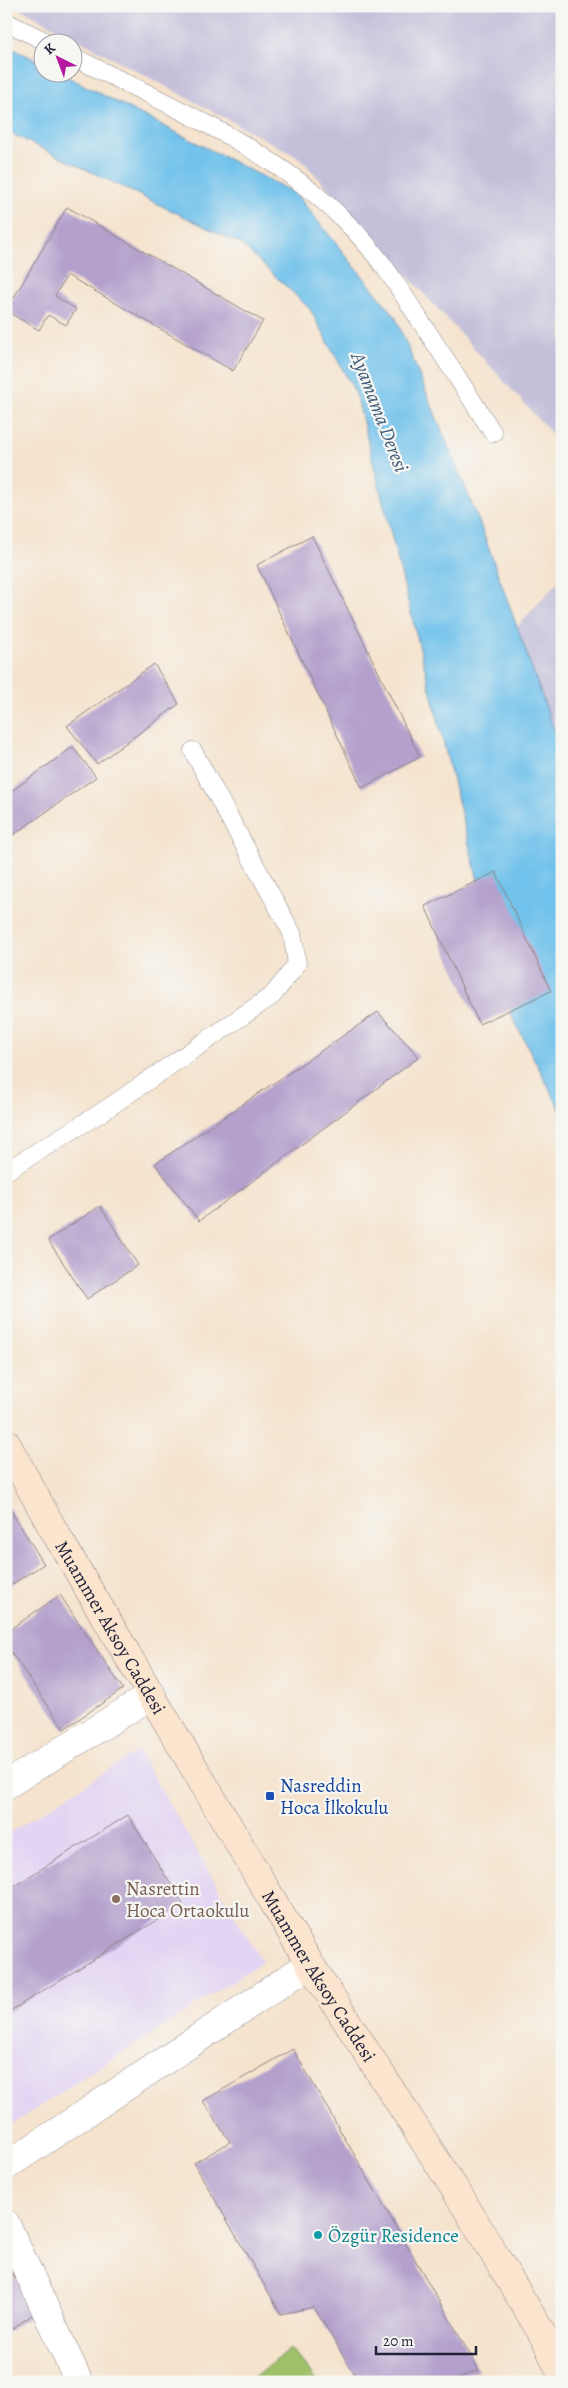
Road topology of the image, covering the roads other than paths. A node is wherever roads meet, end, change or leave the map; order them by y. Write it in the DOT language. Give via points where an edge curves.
graph roads {
  1 [pos="6,22"];
  2 [pos="32,35"];
  3 [pos="82,61"];
  4 [pos="493,433"];
  5 [pos="193,751"];
  6 [pos="6,1171"];
  7 [pos="6,1443"];
  8 [pos="152,1695"];
  9 [pos="6,1785"];
  10 [pos="310,1964"];
  11 [pos="6,2166"];
  12 [pos="6,2224"];
  13 [pos="562,2376"];
  14 [pos="79,2382"];
  1 -- 2 [label="lane"];
  3 -- 4 [label="lane" via="255,151 287,171 348,223 398,286"];
  5 -- 6 [label="lane" via="292,933 297,964 273,995 102,1112"];
  7 -- 8 [label="main road, Muammer Aksoy Caddesi"];
  8 -- 9 [label="street"];
  8 -- 10 [label="main road, Muammer Aksoy Caddesi"];
  10 -- 11 [label="street"];
  10 -- 13 [label="main road, Muammer Aksoy Caddesi" via="458,2194 546,2340"];
  12 -- 14 [label="street"];
}
